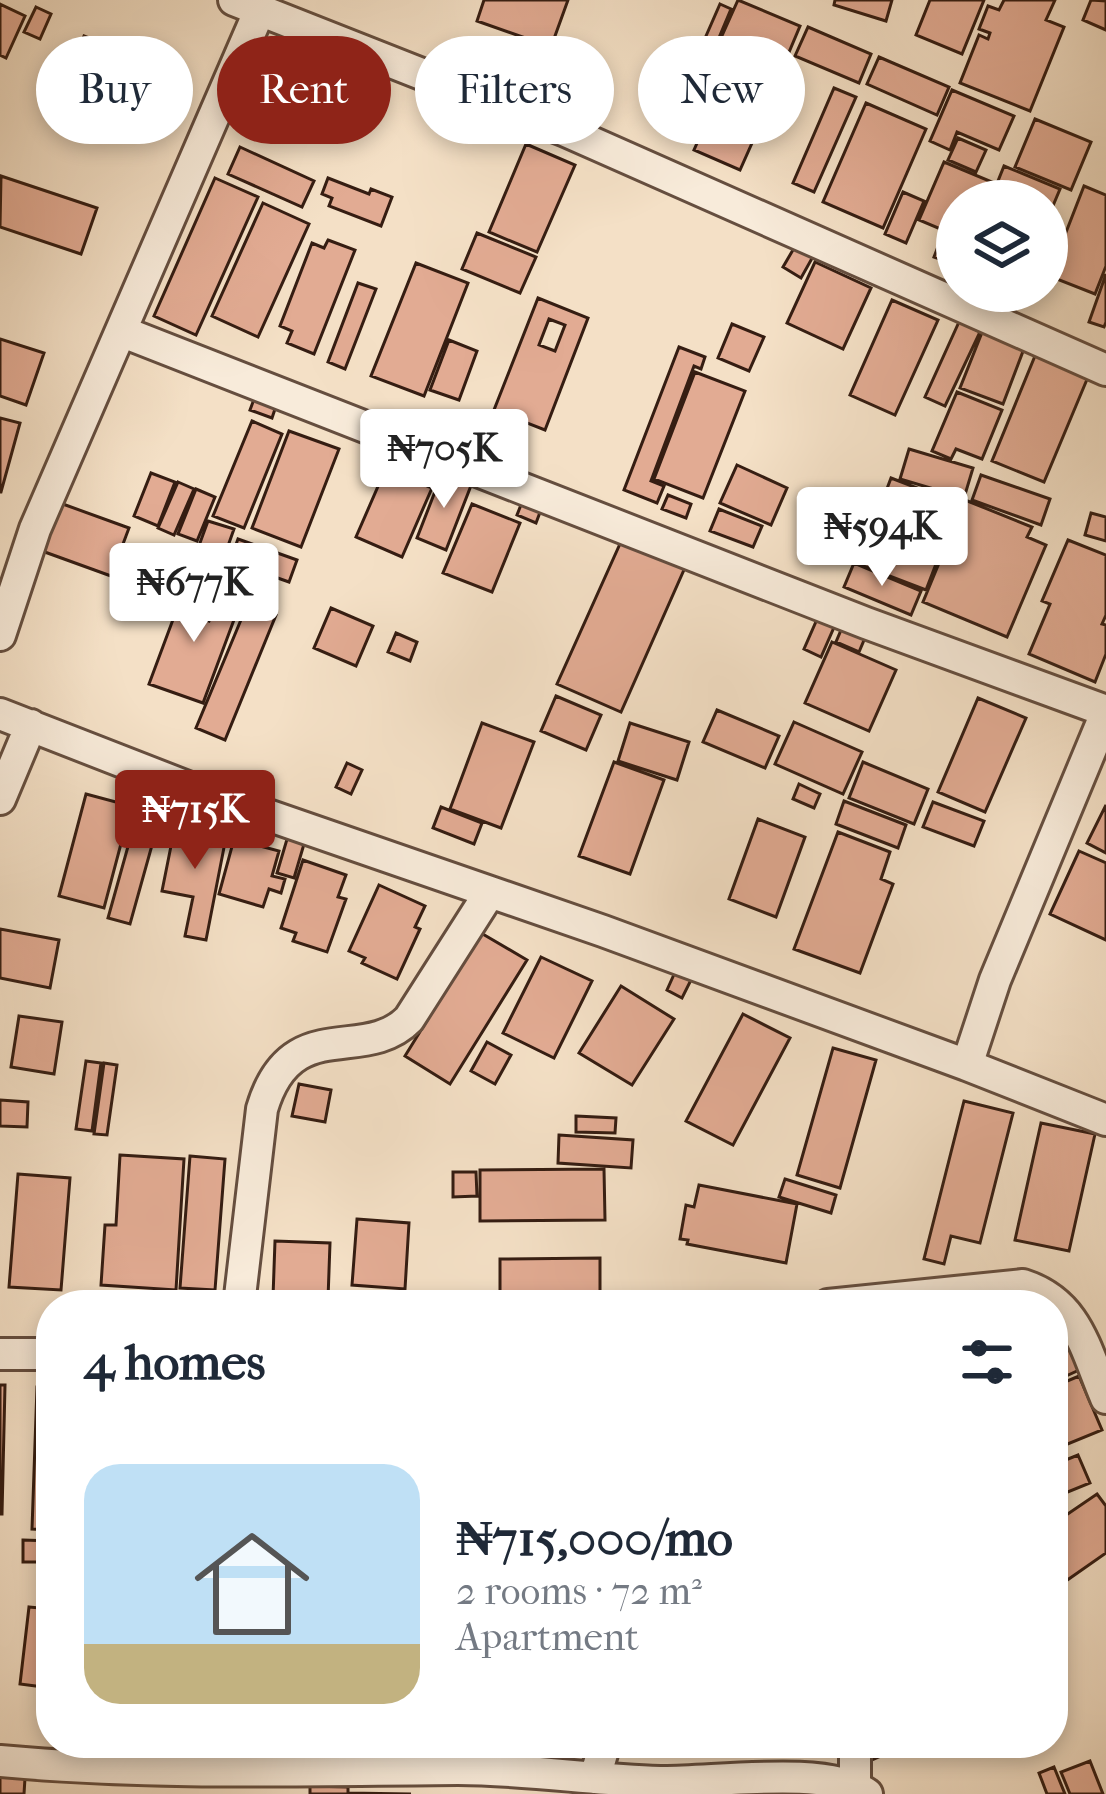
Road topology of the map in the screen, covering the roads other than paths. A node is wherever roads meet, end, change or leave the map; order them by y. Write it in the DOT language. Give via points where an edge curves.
graph roads {
  1 [pos="246,6"];
  2 [pos="123,332"];
  3 [pos="1106,370"];
  4 [pos="0,635"];
  5 [pos="1106,712"];
  6 [pos="0,714"];
  7 [pos="31,725"];
  8 [pos="0,799"];
  9 [pos="490,892"];
  10 [pos="968,1066"];
  11 [pos="1106,1120"];
  12 [pos="241,1290"];
  13 [pos="974,1290"];
  14 [pos="1039,1290"];
  15 [pos="1068,1313"];
  16 [pos="0,1354"];
  17 [pos="36,1354"];
  18 [pos="1106,1398"];
  19 [pos="158,1758"];
  20 [pos="212,1758"];
  21 [pos="601,1758"];
  22 [pos="858,1758"];
  23 [pos="0,1761"];
  24 [pos="595,1778"];
  25 [pos="464,1782"];
  26 [pos="267,1783"];
  27 [pos="861,1790"];
  1 -- 2 [label="street"];
  1 -- 3 [label="street" via="566,131"];
  2 -- 4 [label="street" via="35,529"];
  2 -- 5 [label="street"];
  5 -- 10 [label="street" via="995,980"];
  6 -- 7 [label="street"];
  7 -- 8 [label="street"];
  7 -- 9 [label="street"];
  9 -- 10 [label="street"];
  9 -- 12 [label="street" via="397,1031 328,1042 271,1077"];
  10 -- 11 [label="street"];
  13 -- 14 [label="street"];
  15 -- 18 [label="street"];
  16 -- 17 [label="street"];
  19 -- 23 [label="street"];
  20 -- 26 [label="street"];
  21 -- 24 [label="street"];
  22 -- 27 [label="street"];
  24 -- 25 [label="street"];
  24 -- 27 [label="street" via="803,1777"];
  25 -- 26 [label="street"];
}
